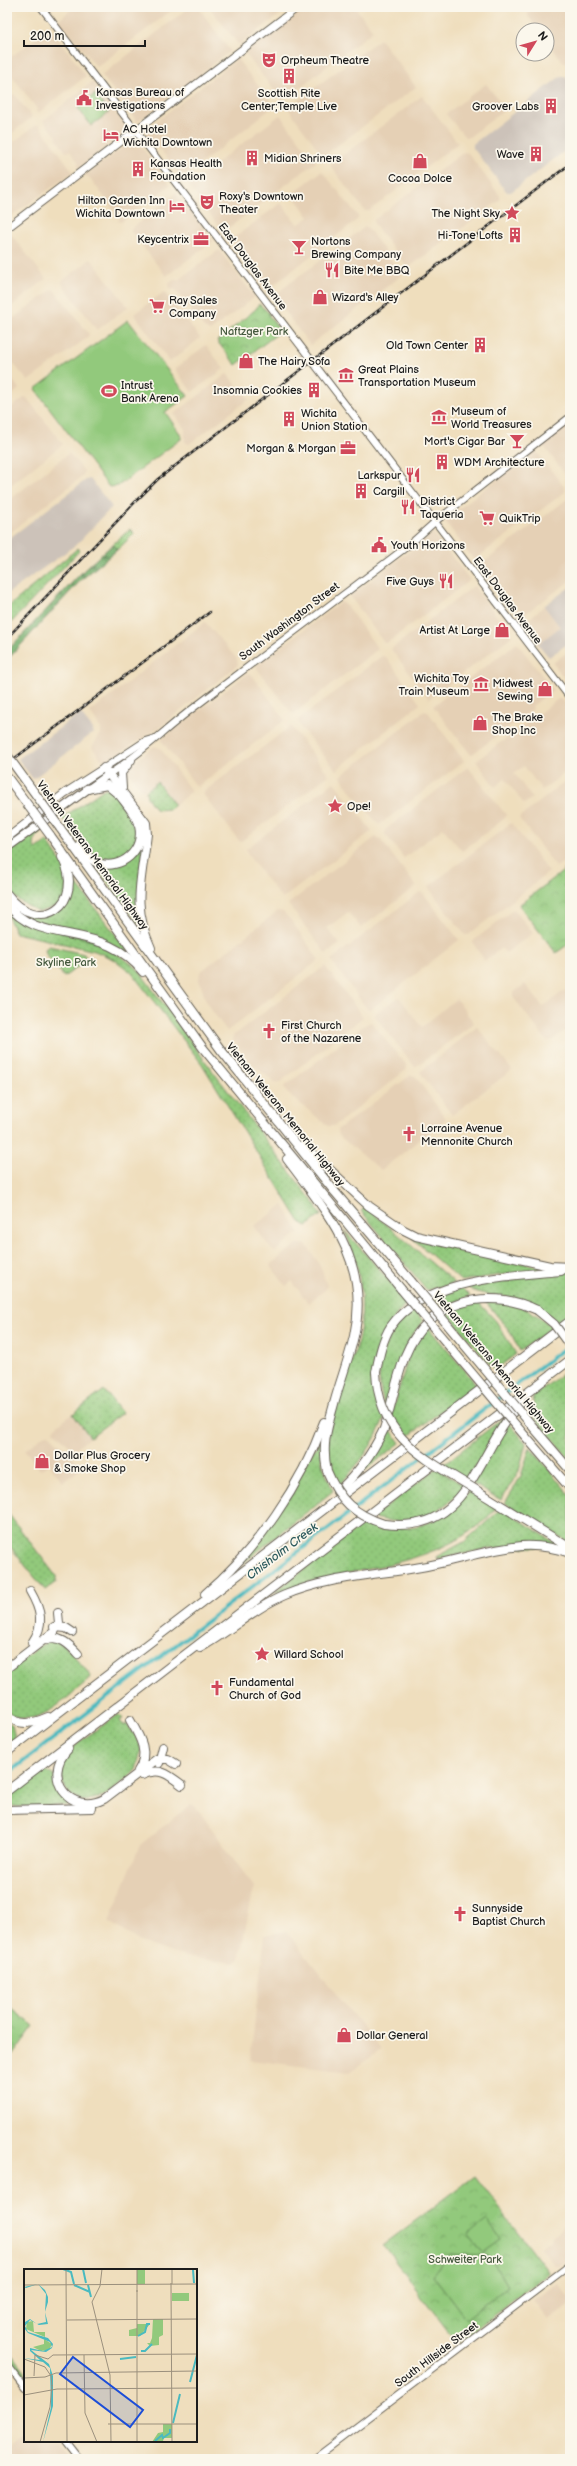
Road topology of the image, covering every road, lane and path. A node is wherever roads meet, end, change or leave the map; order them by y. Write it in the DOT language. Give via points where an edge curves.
graph roads {
  1 [pos="42,7"];
  2 [pos="298,7"];
  3 [pos="136,130"];
  4 [pos="7,228"];
  5 [pos="570,417"];
  6 [pos="436,521"];
  7 [pos="570,698"];
  8 [pos="155,738"];
  9 [pos="7,755"];
  10 [pos="131,760"];
  11 [pos="107,772"];
  12 [pos="7,777"];
  13 [pos="87,789"];
  14 [pos="119,795"];
  15 [pos="132,802"];
  16 [pos="60,828"];
  17 [pos="50,836"];
  18 [pos="7,838"];
  19 [pos="7,848"];
  20 [pos="7,894"];
  21 [pos="7,904"];
  22 [pos="166,975"];
  23 [pos="167,999"];
  24 [pos="248,1086"];
  25 [pos="235,1088"];
  26 [pos="570,1268"];
  27 [pos="570,1321"];
  28 [pos="570,1346"];
  29 [pos="567,1362"];
  30 [pos="338,1388"];
  31 [pos="570,1470"];
  32 [pos="570,1488"];
  33 [pos="289,1535"];
  34 [pos="570,1548"];
  35 [pos="570,1553"];
  36 [pos="30,1591"];
  37 [pos="58,1613"];
  38 [pos="58,1627"];
  39 [pos="72,1632"];
  40 [pos="35,1644"];
  41 [pos="136,1653"];
  42 [pos="78,1654"];
  43 [pos="177,1661"];
  44 [pos="7,1662"];
  45 [pos="7,1668"];
  46 [pos="60,1711"];
  47 [pos="7,1716"];
  48 [pos="130,1720"];
  49 [pos="96,1723"];
  50 [pos="163,1747"];
  51 [pos="7,1752"];
  52 [pos="161,1758"];
  53 [pos="176,1764"];
  54 [pos="142,1775"];
  55 [pos="131,1779"];
  56 [pos="182,1785"];
  57 [pos="7,1791"];
  58 [pos="7,1810"];
  59 [pos="570,2266"];
  60 [pos="7,2364"];
  61 [pos="24,2387"];
  62 [pos="67,2442"];
  63 [pos="80,2459"];
  64 [pos="314,2459"];
  1 -- 3 [label="main road, East Douglas Avenue"];
  2 -- 3 [label="main road"];
  3 -- 4 [label="main road"];
  3 -- 6 [label="main road, East Douglas Avenue"];
  5 -- 6 [label="main road, South Washington Street"];
  6 -- 7 [label="main road, East Douglas Avenue"];
  6 -- 8 [label="main road, South Washington Street" via="409,545"];
  8 -- 10 [label="main road, South Washington Street" via="150,746"];
  8 -- 11 [label="main road, South Washington Street" via="146,741"];
  9 -- 16 [label="highway, Vietnam Veterans Memorial Highway, bridge"];
  10 -- 11 [label="main road, South Washington Street"];
  10 -- 15 [label="highway" via="122,770 120,780"];
  11 -- 13 [label="main road, South Washington Street"];
  11 -- 14 [label="highway"];
  11 -- 15 [label="highway"];
  11 -- 18 [label="main road, South Washington Street" via="65,793"];
  12 -- 17 [label="highway, Vietnam Veterans Memorial Highway, bridge"];
  13 -- 14 [label="highway" via="107,785"];
  13 -- 19 [label="main road, South Washington Street"];
  14 -- 16 [label="highway" via="134,814 139,828 137,846 126,859 112,864 94,861"];
  15 -- 22 [label="highway" via="146,823 147,834 138,905 141,922 152,951"];
  16 -- 22 [label="highway, Vietnam Veterans Memorial Highway"];
  17 -- 20 [label="highway" via="70,878 70,887 64,902 52,912 35,915 18,907"];
  17 -- 23 [label="highway, Vietnam Veterans Memorial Highway" via="131,945"];
  21 -- 23 [label="highway" via="25,922 39,928 89,939 122,952 135,962"];
  22 -- 24 [label="highway, Vietnam Veterans Memorial Highway"];
  23 -- 25 [label="highway, Vietnam Veterans Memorial Highway"];
  24 -- 26 [label="highway" via="309,1151 369,1206 393,1224 416,1236 550,1266"];
  24 -- 31 [label="highway, Vietnam Veterans Memorial Highway, bridge"];
  25 -- 30 [label="highway" via="337,1228 353,1263 358,1299 354,1336"];
  25 -- 32 [label="highway, Vietnam Veterans Memorial Highway, bridge"];
  26 -- 34 [label="highway, bridge" via="480,1281 449,1288 420,1300 391,1327 379,1355 376,1372 380,1404 394,1431 413,1449"];
  27 -- 33 [label="highway"];
  28 -- 33 [label="highway, bridge" via="554,1324 520,1302 482,1298 458,1304 429,1322 412,1343 405,1357 384,1429 369,1457 344,1486"];
  29 -- 30 [label="highway, bridge" via="513,1411 470,1485 449,1509 421,1523 398,1526 384,1524 360,1514 349,1506 334,1487 327,1471 323,1442"];
  29 -- 43 [label="highway"];
  30 -- 41 [label="highway" via="306,1461 267,1526 242,1557 208,1591"];
  33 -- 41 [label="highway"];
  35 -- 43 [label="highway" via="538,1546 512,1547 422,1567 373,1573 312,1586 270,1603"];
  36 -- 40 [label="highway" via="41,1613 41,1627"];
  37 -- 38 [label="highway"];
  38 -- 39 [label="highway"];
  38 -- 40 [label="highway"];
  40 -- 42 [label="highway" via="59,1639"];
  40 -- 44 [label="highway"];
  40 -- 45 [label="highway"];
  41 -- 46 [label="highway"];
  43 -- 49 [label="highway"];
  46 -- 47 [label="highway" via="28,1724"];
  46 -- 51 [label="highway"];
  48 -- 55 [label="highway" via="141,1739 144,1753 141,1765"];
  49 -- 55 [label="highway" via="59,1761 59,1784 74,1801 90,1803 104,1799"];
  49 -- 57 [label="highway"];
  50 -- 52 [label="highway"];
  52 -- 53 [label="highway"];
  52 -- 54 [label="highway" via="157,1765"];
  52 -- 55 [label="highway" via="154,1760"];
  54 -- 56 [label="highway" via="151,1771 162,1771"];
  54 -- 58 [label="highway" via="106,1803 95,1808"];
  59 -- 64 [label="main road, South Hillside Street"];
  60 -- 61 [label="main road"];
  62 -- 63 [label="main road"];
}
